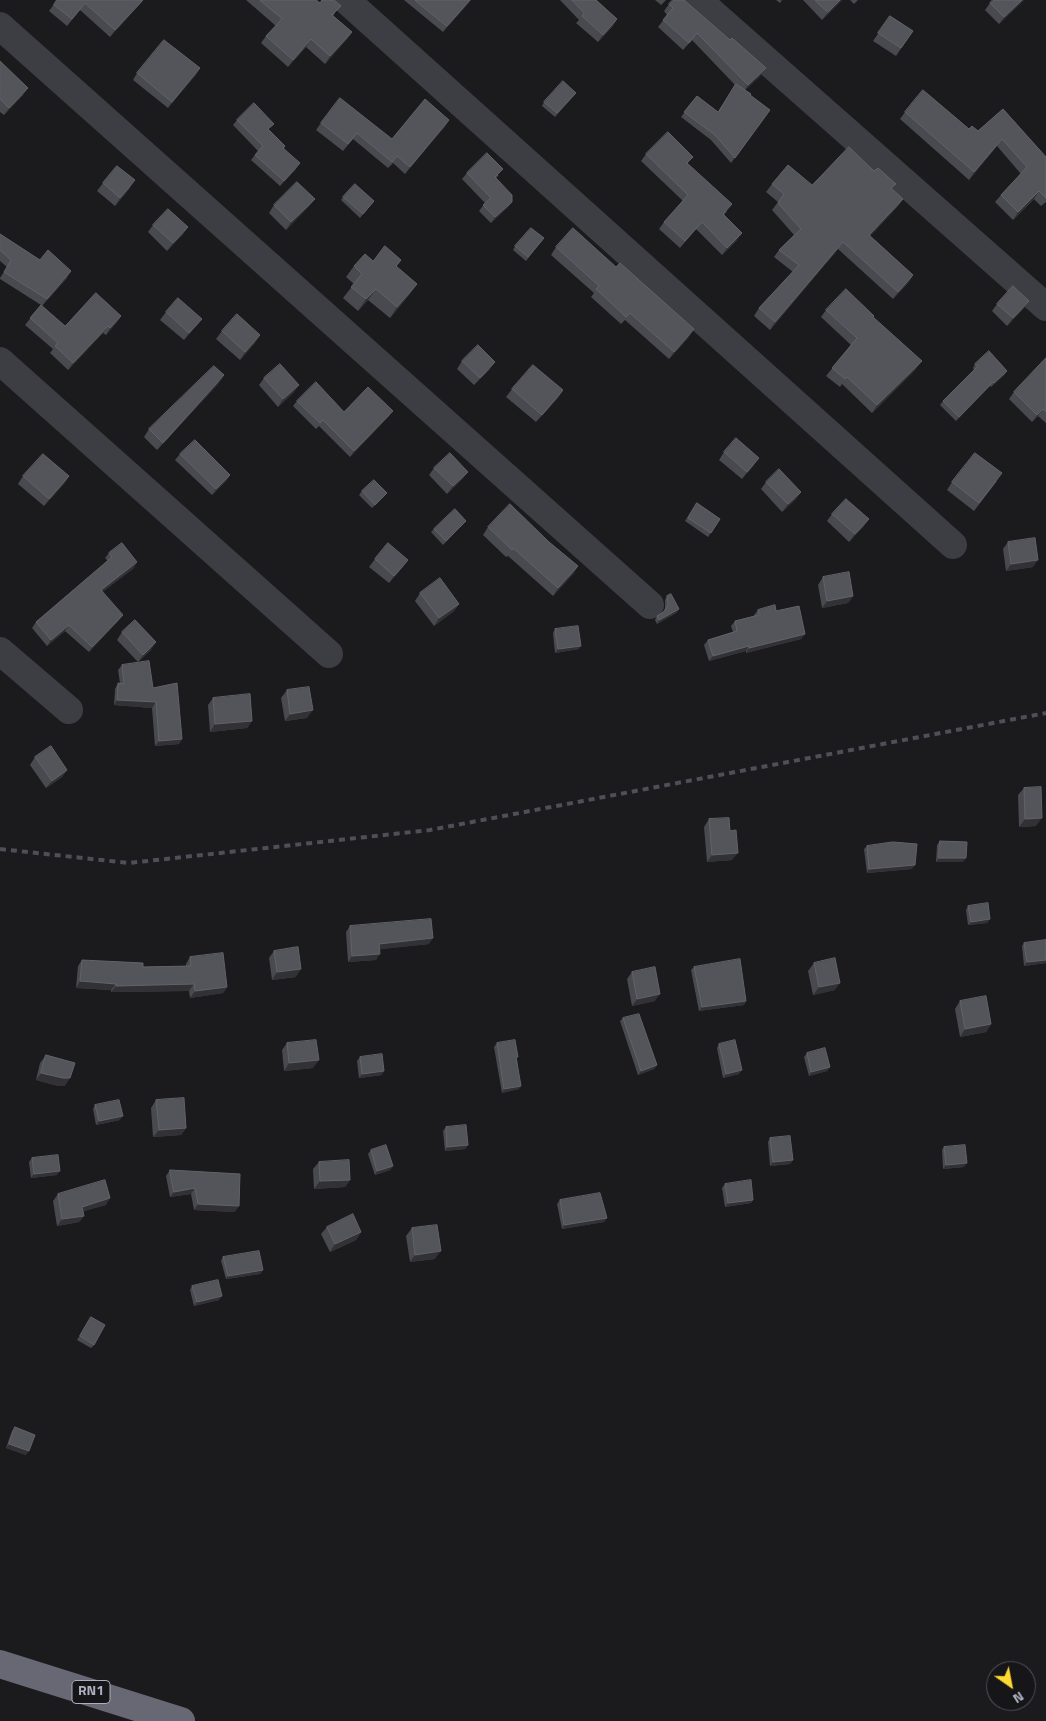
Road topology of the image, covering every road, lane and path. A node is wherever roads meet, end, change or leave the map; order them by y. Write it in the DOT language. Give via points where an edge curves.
graph roads {
  1 [pos="346,0"];
  2 [pos="698,0"];
  3 [pos="0,26"];
  4 [pos="1046,307"];
  5 [pos="0,360"];
  6 [pos="953,545"];
  7 [pos="650,605"];
  8 [pos="0,651"];
  9 [pos="329,654"];
  10 [pos="69,710"];
  11 [pos="0,1664"];
  12 [pos="181,1721"];
  1 -- 6 [label="street"];
  2 -- 4 [label="street"];
  3 -- 7 [label="street"];
  5 -- 9 [label="street"];
  8 -- 10 [label="street"];
  11 -- 12 [label="highway, RN1"];
}
